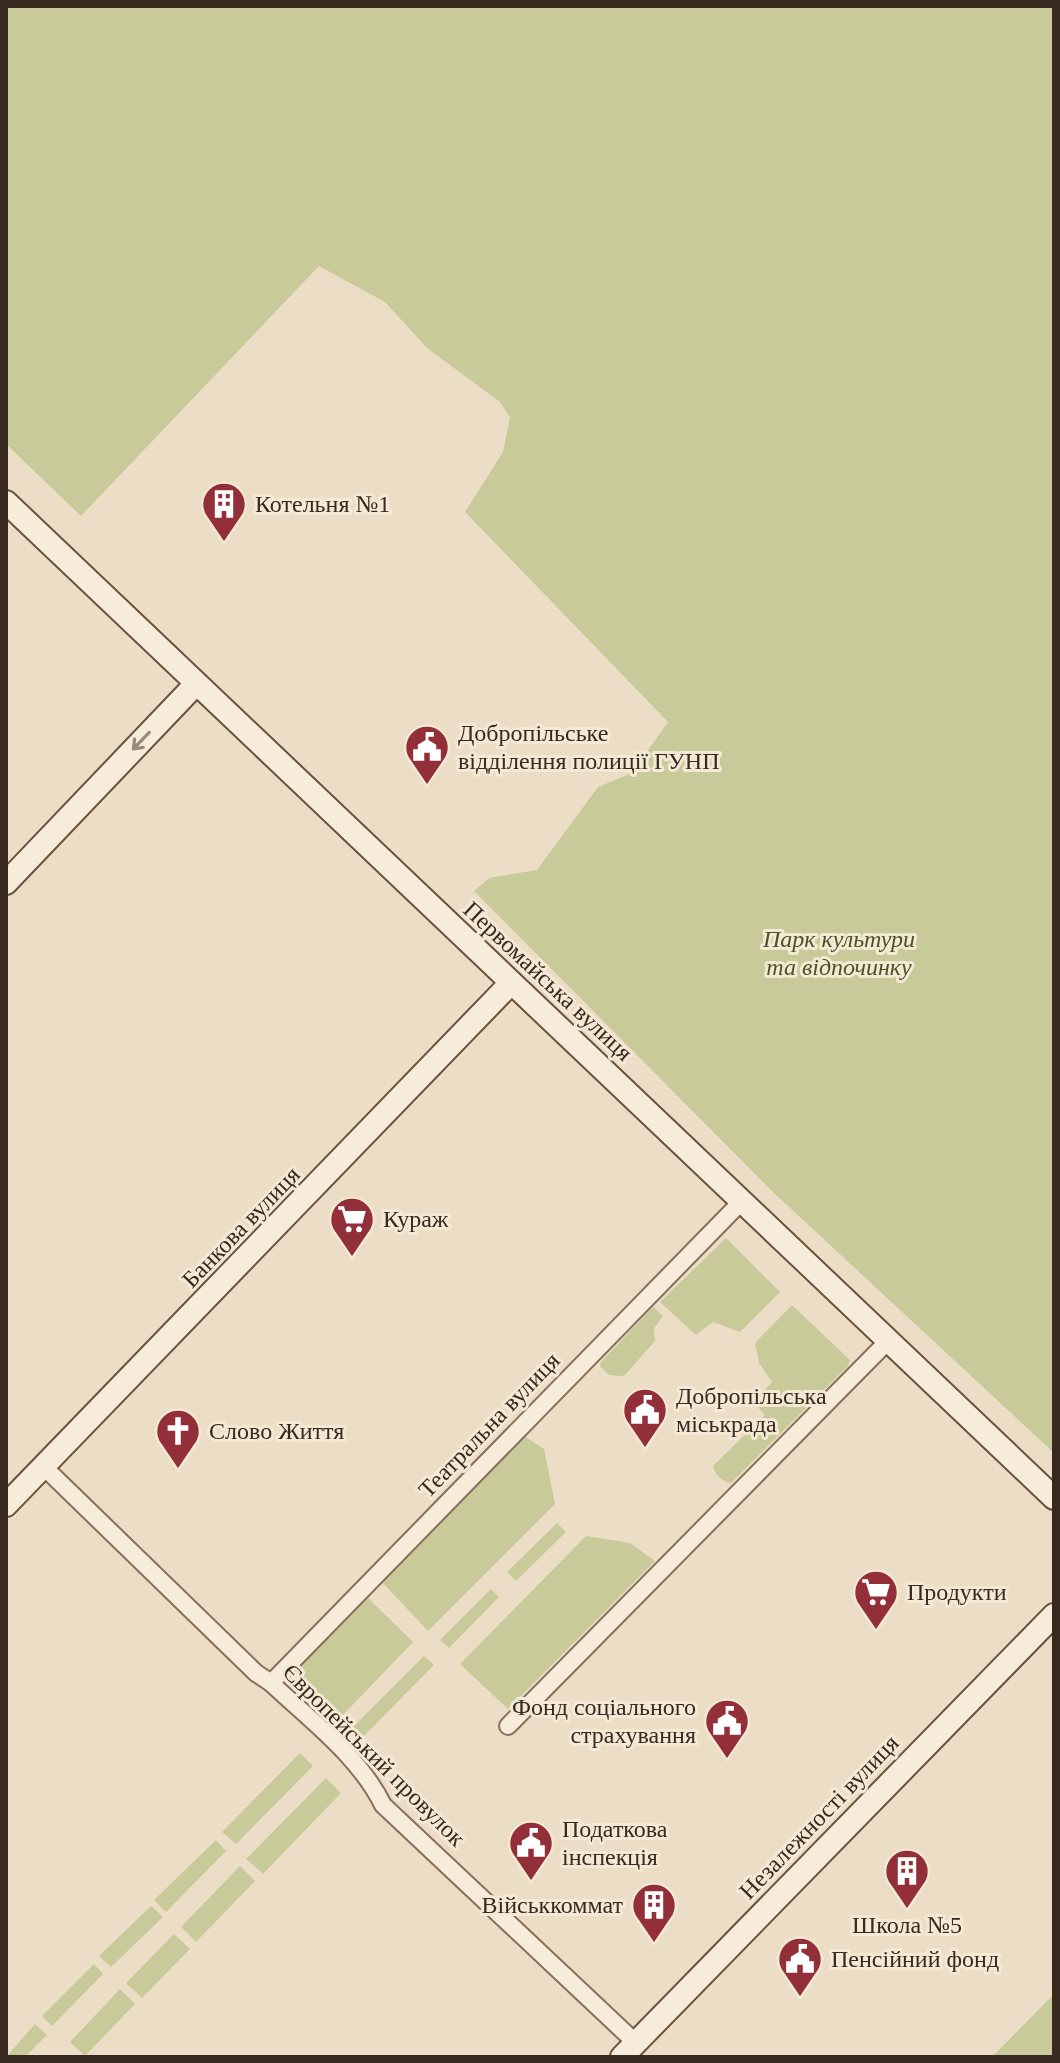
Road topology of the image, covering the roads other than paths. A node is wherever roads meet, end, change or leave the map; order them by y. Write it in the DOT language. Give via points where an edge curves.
graph roads {
  1 [pos="6,502"];
  2 [pos="195,685"];
  3 [pos="6,883"];
  4 [pos="511,983"];
  5 [pos="742,1201"];
  6 [pos="889,1340"];
  7 [pos="44,1467"];
  8 [pos="1054,1498"];
  9 [pos="6,1505"];
  10 [pos="1054,1615"];
  11 [pos="271,1683"];
  12 [pos="508,1726"];
  13 [pos="629,2050"];
  1 -- 2 [label="street, Первомайська вулиця"];
  2 -- 3 [label="street, one-way"];
  2 -- 4 [label="street, Первомайська вулиця"];
  4 -- 5 [label="street, Первомайська вулиця"];
  4 -- 7 [label="street, Банкова вулиця"];
  5 -- 6 [label="street, Первомайська вулиця"];
  5 -- 11 [label="street, Театральна вулиця"];
  6 -- 8 [label="street, Первомайська вулиця"];
  6 -- 12 [label="street"];
  7 -- 9 [label="street, Банкова вулиця"];
  7 -- 11 [label="street, Європейський провулок"];
  10 -- 13 [label="street, Незалежності вулиця"];
  11 -- 13 [label="street, Європейський провулок" via="371,1780 383,1805"];
}
